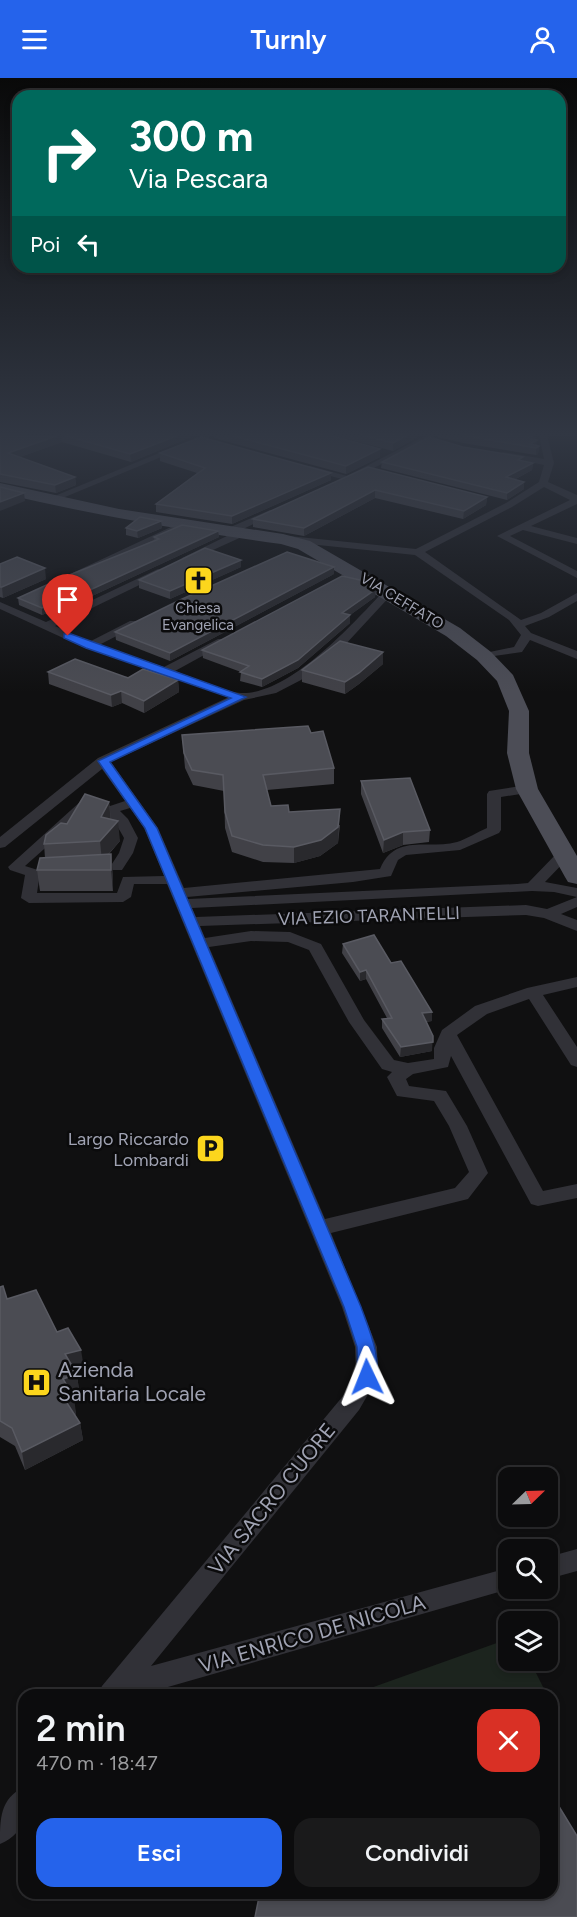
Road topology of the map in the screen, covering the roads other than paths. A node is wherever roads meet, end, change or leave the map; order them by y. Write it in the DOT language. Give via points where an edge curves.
graph roads {
  1 [pos="159,521"];
  2 [pos="258,521"];
  3 [pos="478,521"];
  4 [pos="535,521"];
  5 [pos="182,525"];
  6 [pos="523,527"];
  7 [pos="236,532"];
  8 [pos="576,540"];
  9 [pos="282,547"];
  10 [pos="418,552"];
  11 [pos="577,575"];
  12 [pos="55,583"];
  13 [pos="388,593"];
  14 [pos="577,596"];
  15 [pos="5,604"];
  16 [pos="149,615"];
  17 [pos="517,625"];
  18 [pos="46,626"];
  19 [pos="238,632"];
  20 [pos="527,635"];
  21 [pos="89,646"];
  22 [pos="577,655"];
  23 [pos="484,656"];
  24 [pos="165,672"];
  25 [pos="240,697"];
  26 [pos="104,761"];
  27 [pos="527,789"];
  28 [pos="133,803"];
  29 [pos="110,810"];
  30 [pos="0,844"];
  31 [pos="565,853"];
  32 [pos="577,877"];
  33 [pos="128,880"];
  34 [pos="533,886"];
  35 [pos="178,892"];
  36 [pos="577,893"];
  37 [pos="577,902"];
  38 [pos="548,914"];
  39 [pos="190,922"];
  40 [pos="577,926"];
  41 [pos="200,944"];
  42 [pos="577,982"];
  43 [pos="533,993"];
  44 [pos="448,1034"];
  45 [pos="577,1061"];
  46 [pos="408,1069"];
  47 [pos="577,1191"];
  48 [pos="319,1228"];
  49 [pos="577,1560"];
  50 [pos="558,1565"];
  51 [pos="498,1582"];
  52 [pos="116,1689"];
  53 [pos="124,1689"];
  54 [pos="18,1808"];
  55 [pos="0,1830"];
  1 -- 5 [label="main road, VIA CEFFATO"];
  2 -- 7 [label="street"];
  3 -- 10 [label="street"];
  4 -- 6 [label="street"];
  5 -- 7 [label="main road, VIA CEFFATO"];
  5 -- 12 [label="street"];
  6 -- 8 [label="street"];
  6 -- 11 [label="street" via="502,536"];
  7 -- 9 [label="main road, VIA CEFFATO"];
  7 -- 18 [label="street"];
  9 -- 10 [label="street"];
  9 -- 13 [label="main road, VIA CEFFATO" via="304,545 347,574"];
  10 -- 17 [label="street" via="513,618"];
  13 -- 23 [label="main road, VIA CEFFATO" via="453,632"];
  13 -- 25 [label="street" via="340,644 304,672 273,690"];
  14 -- 17 [label="street" via="545,615"];
  15 -- 18 [label="street"];
  16 -- 21 [label="street"];
  17 -- 20 [label="street"];
  18 -- 21 [label="street"];
  19 -- 24 [label="street"];
  20 -- 22 [label="street"];
  20 -- 23 [label="street" via="519,650"];
  21 -- 24 [label="street"];
  23 -- 27 [label="main road, VIA CEFFATO" via="506,679 519,711 518,753"];
  24 -- 25 [label="street"];
  25 -- 26 [label="street"];
  26 -- 28 [label="street, VIA SACRO CUORE"];
  26 -- 30 [label="street"];
  27 -- 31 [label="main road, VIA CEFFATO"];
  27 -- 35 [label="street" via="494,794 494,830 460,846 402,851 392,858 386,873"];
  28 -- 29 [label="street"];
  28 -- 35 [label="street, VIA SACRO CUORE" via="151,828"];
  29 -- 33 [label="street" via="123,822 130,838 126,853 112,867"];
  29 -- 33 [label="street" via="86,804 15,867 38,872 29,898 123,897"];
  31 -- 32 [label="main road, VIA CEFFATO"];
  31 -- 34 [label="street"];
  33 -- 35 [label="street"];
  34 -- 35 [label="street, VIA EZIO TARANTELLI"];
  34 -- 36 [label="street, VIA EZIO TARANTELLI"];
  35 -- 39 [label="street, VIA SACRO CUORE"];
  37 -- 38 [label="street, VIA EZIO TARANTELLI"];
  38 -- 39 [label="street, VIA EZIO TARANTELLI" via="526,910"];
  38 -- 40 [label="street, VIA EZIO TARANTELLI"];
  39 -- 41 [label="street, VIA SACRO CUORE"];
  41 -- 46 [label="street" via="251,936 290,937 315,947 357,1022 388,1065"];
  41 -- 48 [label="street, VIA SACRO CUORE"];
  42 -- 43 [label="street"];
  43 -- 44 [label="street" via="481,1010"];
  43 -- 45 [label="street"];
  44 -- 46 [label="street" via="442,1048 442,1063"];
  44 -- 47 [label="street" via="538,1198"];
  46 -- 48 [label="street" via="396,1077 402,1092 440,1095 479,1173 461,1194"];
  48 -- 52 [label="street, VIA SACRO CUORE" via="366,1347 367,1377 351,1403"];
  49 -- 50 [label="street"];
  51 -- 53 [label="street, VIA ENRICO DE NICOLA"];
  54 -- 55 [label="street"];
}
